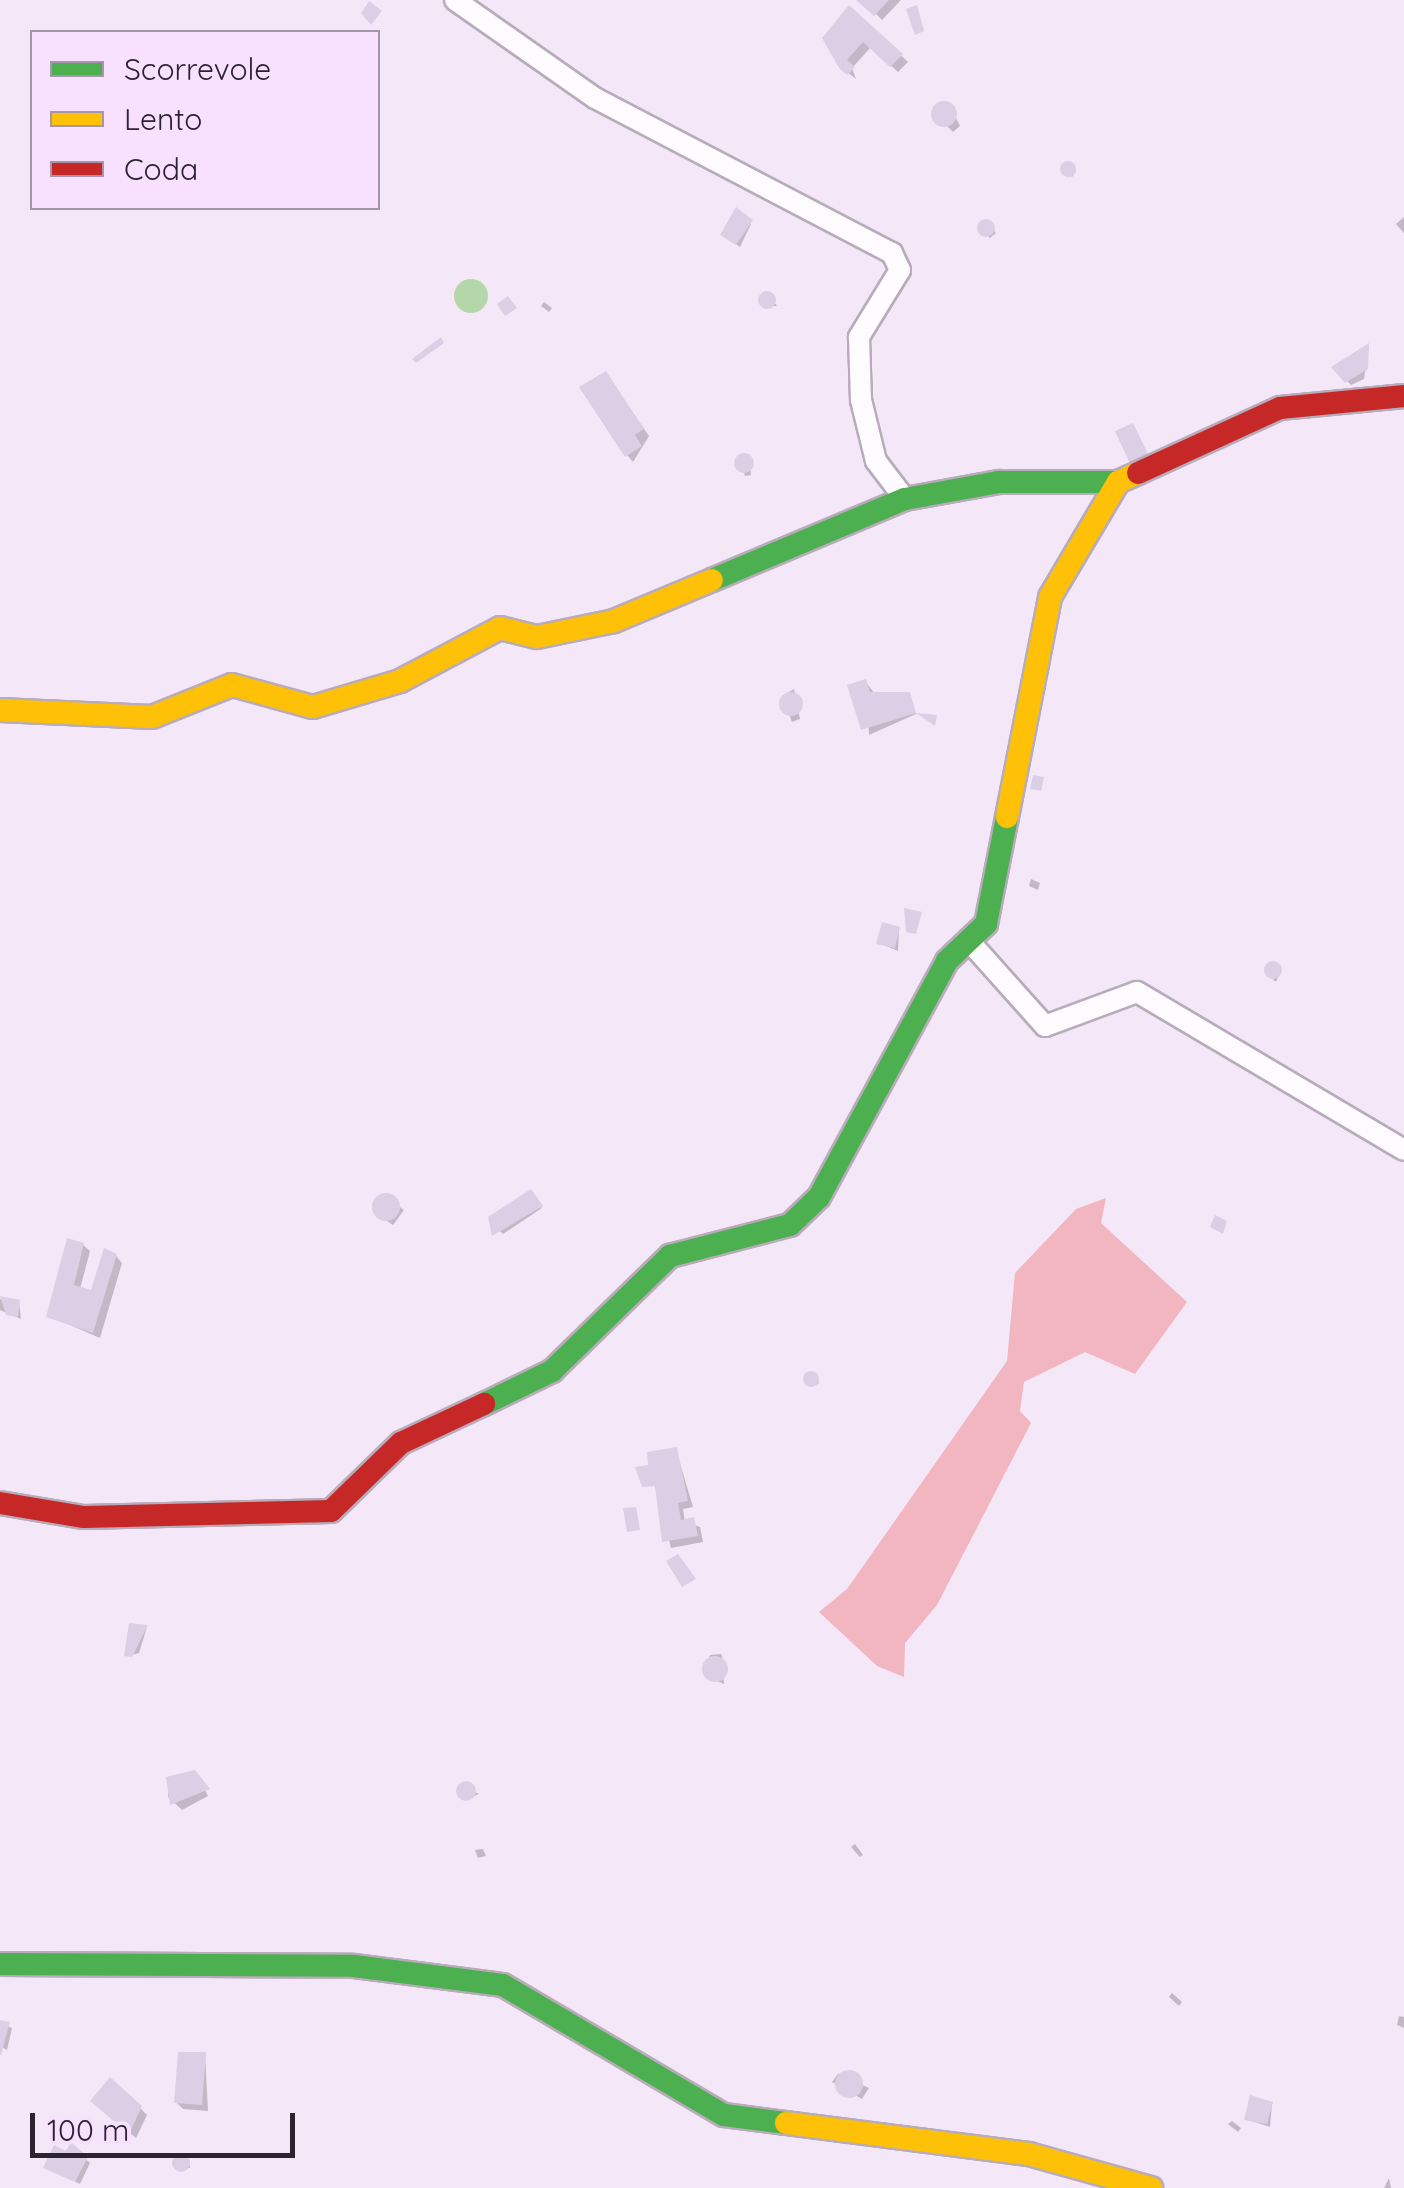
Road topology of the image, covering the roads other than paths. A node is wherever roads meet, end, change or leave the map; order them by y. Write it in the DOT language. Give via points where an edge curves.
graph roads {
  1 [pos="455,0"];
  2 [pos="1404,396"];
  3 [pos="1118,482"];
  4 [pos="905,499"];
  5 [pos="0,710"];
  6 [pos="970,941"];
  7 [pos="1404,1150"];
  8 [pos="0,1503"];
  9 [pos="0,1964"];
  10 [pos="1150,2188"];
  1 -- 4 [label="street" via="595,98 892,253 900,270 859,337 861,400 876,461"];
  2 -- 3 [label="street" via="1280,408"];
  3 -- 4 [label="street" via="999,482"];
  3 -- 6 [label="street" via="1050,598 986,924"];
  4 -- 5 [label="street" via="614,620 537,637 500,628 400,681 312,708 232,685 152,718"];
  6 -- 7 [label="street" via="1044,1026 1137,992"];
  6 -- 8 [label="street" via="947,961 818,1197 790,1224 670,1256 552,1371 401,1443 330,1511 84,1517"];
  9 -- 10 [label="street" via="354,1966 503,1985 724,2115 1029,2154"];
}
